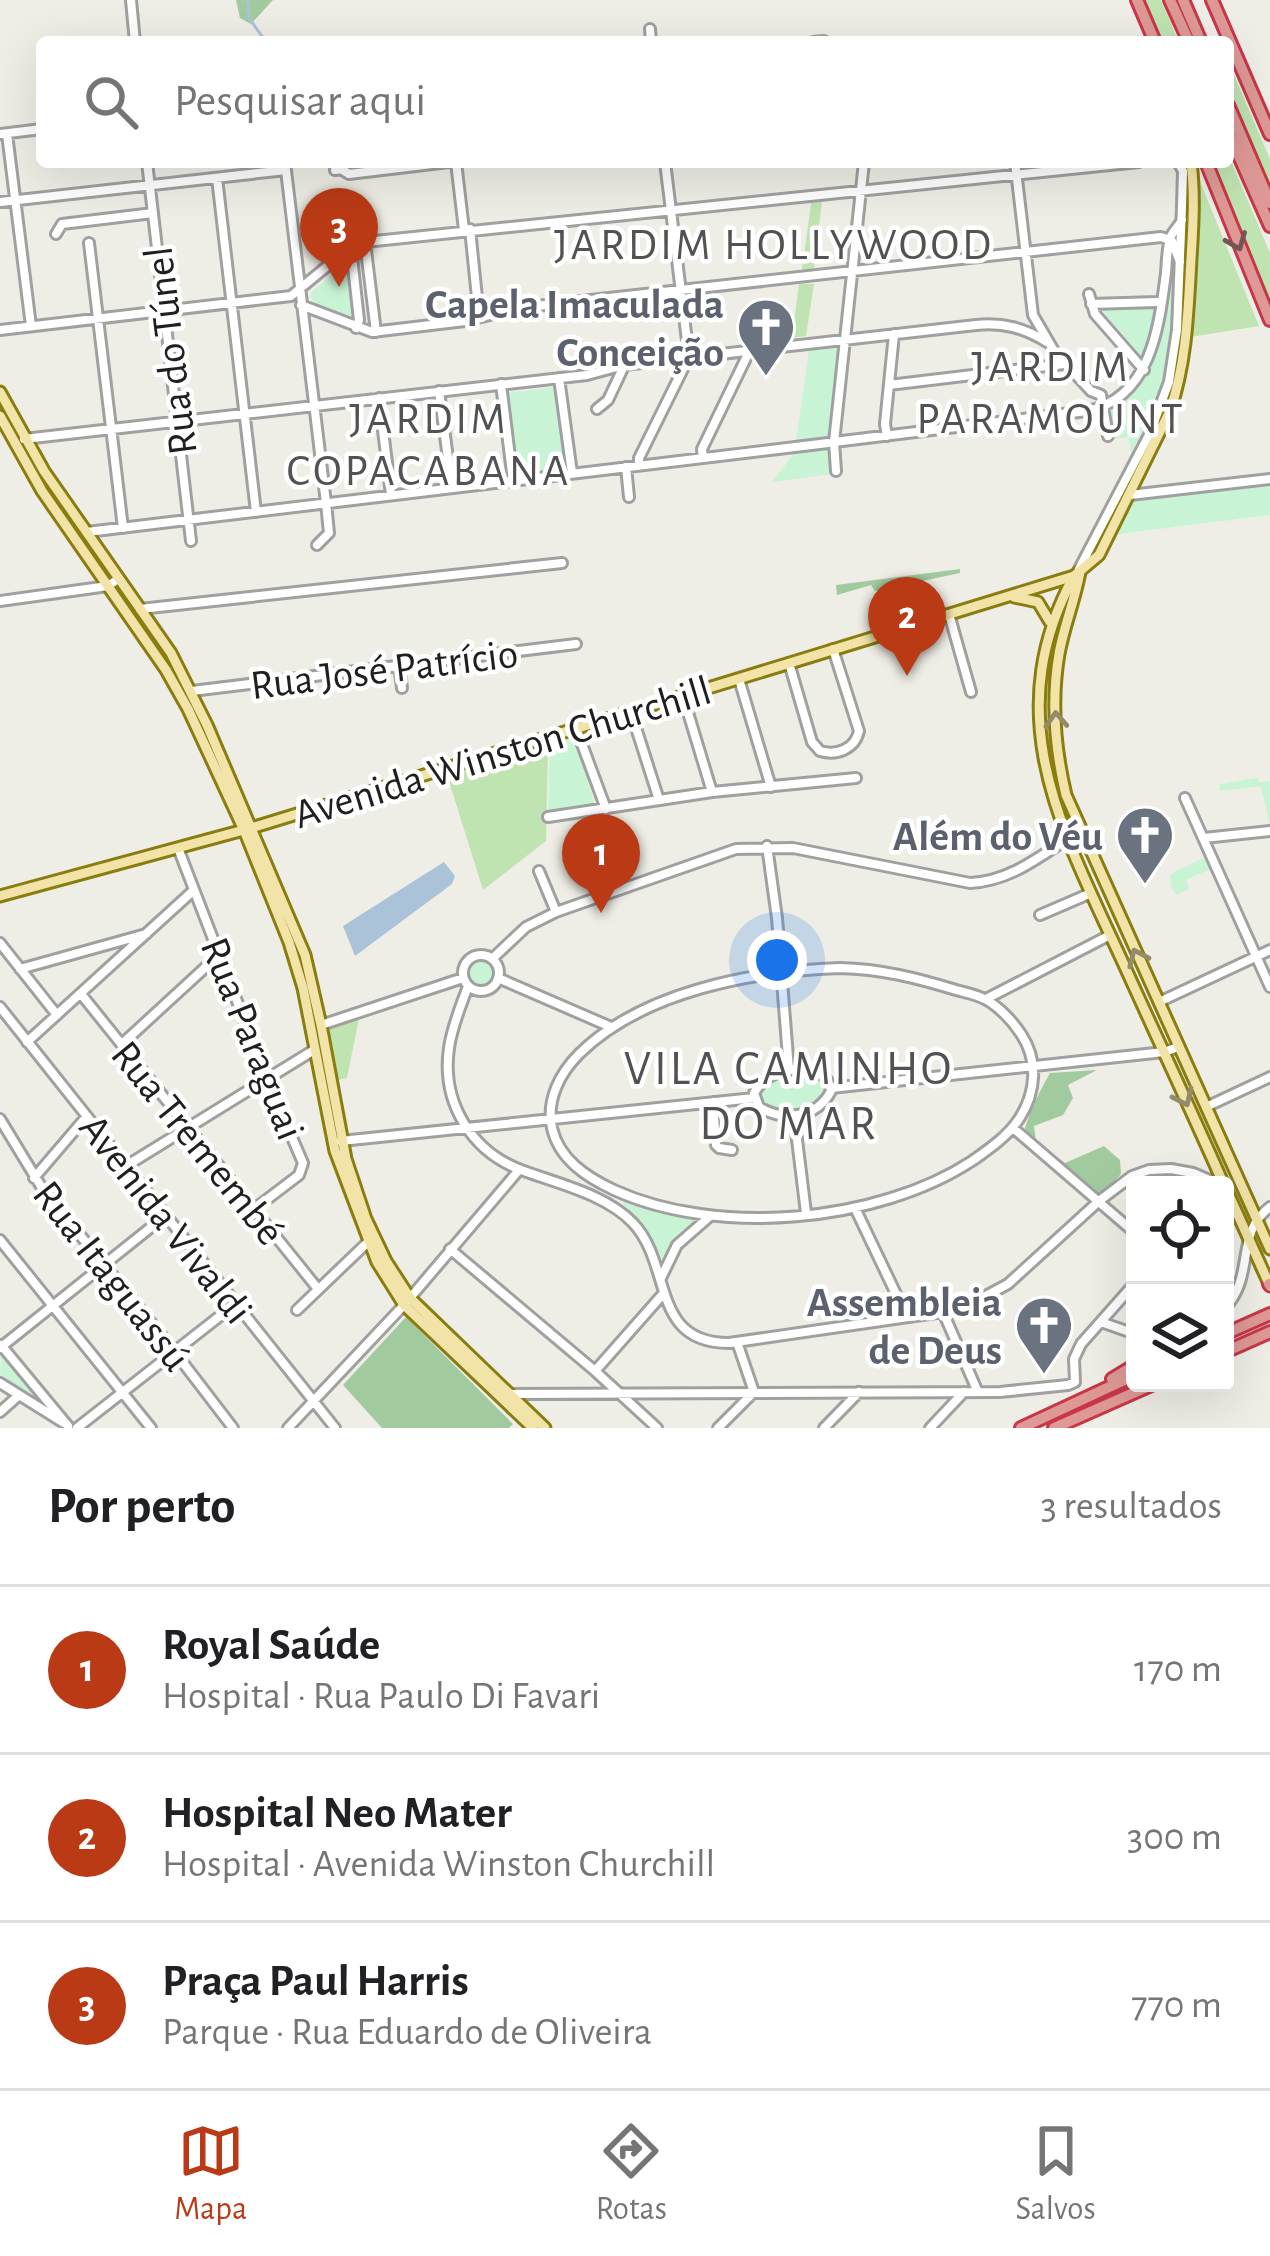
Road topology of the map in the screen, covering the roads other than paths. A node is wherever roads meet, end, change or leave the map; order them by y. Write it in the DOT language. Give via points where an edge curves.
graph roads {
  1 [pos="130,0"];
  2 [pos="1137,0"];
  3 [pos="1170,0"];
  4 [pos="1183,0"];
  5 [pos="1212,0"];
  6 [pos="650,29"];
  7 [pos="134,36"];
  8 [pos="651,36"];
  9 [pos="1152,36"];
  10 [pos="1186,36"];
  11 [pos="1198,36"];
  12 [pos="1228,36"];
  13 [pos="1234,51"];
  14 [pos="1234,119"];
  15 [pos="36,130"];
  16 [pos="3,134"];
  17 [pos="1270,134"];
  18 [pos="1234,145"];
  19 [pos="148,168"];
  20 [pos="274,168"];
  21 [pos="285,168"];
  22 [pos="400,168"];
  23 [pos="453,168"];
  24 [pos="666,168"];
  25 [pos="863,168"];
  26 [pos="1015,168"];
  27 [pos="1082,168"];
  28 [pos="1181,168"];
  29 [pos="1191,168"];
  30 [pos="1207,168"];
  31 [pos="335,170"];
  32 [pos="1016,175"];
  33 [pos="217,178"];
  34 [pos="150,185"];
  35 [pos="860,192"];
  36 [pos="15,200"];
  37 [pos="0,202"];
  38 [pos="1270,203"];
  39 [pos="671,211"];
  40 [pos="153,213"];
  41 [pos="1182,220"];
  42 [pos="1270,226"];
  43 [pos="467,230"];
  44 [pos="56,234"];
  45 [pos="1168,238"];
  46 [pos="365,242"];
  47 [pos="88,243"];
  48 [pos="348,249"];
  49 [pos="1024,254"];
  50 [pos="1180,262"];
  51 [pos="852,272"];
  52 [pos="682,290"];
  53 [pos="300,292"];
  54 [pos="1156,302"];
  55 [pos="232,304"];
  56 [pos="301,305"];
  57 [pos="165,312"];
  58 [pos="1033,315"];
  59 [pos="479,318"];
  60 [pos="98,319"];
  61 [pos="1270,320"];
  62 [pos="32,326"];
  63 [pos="356,328"];
  64 [pos="0,330"];
  65 [pos="376,332"];
  66 [pos="1030,332"];
  67 [pos="894,334"];
  68 [pos="845,340"];
  69 [pos="1047,342"];
  70 [pos="750,350"];
  71 [pos="689,357"];
  72 [pos="624,364"];
  73 [pos="1066,364"];
  74 [pos="1144,370"];
  75 [pos="559,378"];
  76 [pos="500,384"];
  77 [pos="889,385"];
  78 [pos="439,391"];
  79 [pos="0,392"];
  80 [pos="380,398"];
  81 [pos="312,406"];
  82 [pos="1103,408"];
  83 [pos="598,410"];
  84 [pos="244,413"];
  85 [pos="0,416"];
  86 [pos="177,421"];
  87 [pos="110,429"];
  88 [pos="887,436"];
  89 [pos="1108,436"];
  90 [pos="24,439"];
  91 [pos="831,442"];
  92 [pos="703,458"];
  93 [pos="639,465"];
  94 [pos="626,467"];
  95 [pos="836,471"];
  96 [pos="572,473"];
  97 [pos="1270,479"];
  98 [pos="513,481"];
  99 [pos="452,488"];
  100 [pos="1130,495"];
  101 [pos="391,496"];
  102 [pos="629,497"];
  103 [pos="326,503"];
  104 [pos="256,512"];
  105 [pos="189,520"];
  106 [pos="123,528"];
  107 [pos="86,532"];
  108 [pos="191,541"];
  109 [pos="317,545"];
  110 [pos="562,563"];
  111 [pos="1078,571"];
  112 [pos="113,582"];
  113 [pos="1046,584"];
  114 [pos="1003,598"];
  115 [pos="0,601"];
  116 [pos="1041,604"];
  117 [pos="140,609"];
  118 [pos="949,614"];
  119 [pos="1051,623"];
  120 [pos="576,644"];
  121 [pos="833,650"];
  122 [pos="789,663"];
  123 [pos="399,665"];
  124 [pos="739,679"];
  125 [pos="402,688"];
  126 [pos="192,691"];
  127 [pos="971,692"];
  128 [pos="683,696"];
  129 [pos="631,712"];
  130 [pos="576,728"];
  131 [pos="856,778"];
  132 [pos="771,787"];
  133 [pos="712,792"];
  134 [pos="1184,798"];
  135 [pos="659,800"];
  136 [pos="606,808"];
  137 [pos="548,817"];
  138 [pos="248,829"];
  139 [pos="1270,831"];
  140 [pos="1067,838"];
  141 [pos="1204,838"];
  142 [pos="1088,845"];
  143 [pos="767,846"];
  144 [pos="178,848"];
  145 [pos="539,871"];
  146 [pos="195,890"];
  147 [pos="1091,893"];
  148 [pos="0,896"];
  149 [pos="556,912"];
  150 [pos="1040,915"];
  151 [pos="147,934"];
  152 [pos="1111,935"];
  153 [pos="0,943"];
  154 [pos="1270,950"];
  155 [pos="220,953"];
  156 [pos="1256,956"];
  157 [pos="492,958"];
  158 [pos="20,969"];
  159 [pos="781,972"];
  160 [pos="498,978"];
  161 [pos="466,982"];
  162 [pos="1270,987"];
  163 [pos="81,994"];
  164 [pos="986,999"];
  165 [pos="1158,1003"];
  166 [pos="0,1007"];
  167 [pos="57,1015"];
  168 [pos="315,1023"];
  169 [pos="610,1027"];
  170 [pos="27,1042"];
  171 [pos="122,1044"];
  172 [pos="1178,1047"];
  173 [pos="314,1050"];
  174 [pos="1164,1052"];
  175 [pos="327,1065"];
  176 [pos="1033,1067"];
  177 [pos="789,1070"];
  178 [pos="1270,1078"];
  179 [pos="266,1079"];
  180 [pos="831,1088"];
  181 [pos="754,1098"];
  182 [pos="712,1102"];
  183 [pos="1205,1108"];
  184 [pos="794,1115"];
  185 [pos="87,1116"];
  186 [pos="0,1119"];
  187 [pos="551,1120"];
  188 [pos="189,1128"];
  189 [pos="1013,1128"];
  190 [pos="467,1129"];
  191 [pos="337,1138"];
  192 [pos="732,1150"];
  193 [pos="126,1166"];
  194 [pos="519,1169"];
  195 [pos="1134,1176"];
  196 [pos="1197,1176"];
  197 [pos="1220,1176"];
  198 [pos="34,1178"];
  199 [pos="1126,1179"];
  200 [pos="1099,1201"];
  201 [pos="1234,1207"];
  202 [pos="1270,1207"];
  203 [pos="855,1208"];
  204 [pos="254,1210"];
  205 [pos="806,1213"];
  206 [pos="165,1216"];
  207 [pos="710,1216"];
  208 [pos="1238,1216"];
  209 [pos="1234,1218"];
  210 [pos="1256,1220"];
  211 [pos="1126,1225"];
  212 [pos="1247,1235"];
  213 [pos="0,1240"];
  214 [pos="371,1240"];
  215 [pos="450,1249"];
  216 [pos="1270,1249"];
  217 [pos="104,1264"];
  218 [pos="661,1277"];
  219 [pos="1134,1284"];
  220 [pos="1270,1285"];
  221 [pos="318,1289"];
  222 [pos="664,1293"];
  223 [pos="1234,1298"];
  224 [pos="407,1301"];
  225 [pos="53,1305"];
  226 [pos="234,1305"];
  227 [pos="297,1310"];
  228 [pos="943,1312"];
  229 [pos="1270,1314"];
  230 [pos="907,1317"];
  231 [pos="1101,1322"];
  232 [pos="1234,1330"];
  233 [pos="1126,1331"];
  234 [pos="1270,1332"];
  235 [pos="737,1342"];
  236 [pos="0,1346"];
  237 [pos="1234,1348"];
  238 [pos="174,1351"];
  239 [pos="1126,1370"];
  240 [pos="595,1371"];
  241 [pos="1126,1379"];
  242 [pos="0,1383"];
  243 [pos="965,1390"];
  244 [pos="977,1390"];
  245 [pos="754,1392"];
  246 [pos="859,1392"];
  247 [pos="1136,1392"];
  248 [pos="123,1393"];
  249 [pos="620,1393"];
  250 [pos="40,1394"];
  251 [pos="509,1394"];
  252 [pos="536,1395"];
  253 [pos="18,1396"];
  254 [pos="314,1402"];
  255 [pos="32,1405"];
  256 [pos="1064,1406"];
  257 [pos="0,1412"];
  258 [pos="528,1412"];
  259 [pos="71,1427"];
  260 [pos="151,1428"];
  261 [pos="233,1428"];
  262 [pos="288,1428"];
  263 [pos="334,1428"];
  264 [pos="533,1428"];
  265 [pos="545,1428"];
  266 [pos="657,1428"];
  267 [pos="718,1428"];
  268 [pos="824,1428"];
  269 [pos="931,1428"];
  270 [pos="1021,1428"];
  271 [pos="1054,1428"];
  1 -- 7 [label="street"];
  2 -- 9 [label="highway"];
  3 -- 10 [label="highway"];
  4 -- 11 [label="highway"];
  5 -- 12 [label="highway"];
  6 -- 8 [label="street"];
  13 -- 17 [label="highway"];
  14 -- 38 [label="highway"];
  15 -- 16 [label="street"];
  16 -- 36 [label="street"];
  18 -- 42 [label="highway"];
  19 -- 34 [label="street, Rua do Túnel"];
  20 -- 33 [label="street"];
  21 -- 53 [label="street"];
  22 -- 31 [label="street"];
  23 -- 43 [label="street"];
  24 -- 39 [label="street"];
  25 -- 35 [label="street"];
  26 -- 32 [label="street"];
  27 -- 32 [label="street"];
  28 -- 41 [label="street"];
  29 -- 100 [label="main road" via="1182,370"];
  30 -- 61 [label="highway, one-way"];
  32 -- 35 [label="street"];
  32 -- 49 [label="street"];
  33 -- 34 [label="street"];
  33 -- 55 [label="street"];
  34 -- 36 [label="street"];
  34 -- 40 [label="street, Rua do Túnel"];
  35 -- 39 [label="street"];
  35 -- 51 [label="street"];
  36 -- 37 [label="street"];
  36 -- 62 [label="street"];
  39 -- 43 [label="street"];
  39 -- 52 [label="street"];
  40 -- 44 [label="street" via="62,224"];
  40 -- 57 [label="street, Rua do Túnel"];
  41 -- 45 [label="street"];
  41 -- 50 [label="street"];
  43 -- 46 [label="street"];
  43 -- 59 [label="street"];
  45 -- 49 [label="street"];
  45 -- 50 [label="street"];
  45 -- 74 [label="street"];
  46 -- 48 [label="street"];
  46 -- 65 [label="street"];
  47 -- 60 [label="street"];
  48 -- 53 [label="street"];
  48 -- 63 [label="street"];
  49 -- 51 [label="street"];
  49 -- 58 [label="street"];
  50 -- 111 [label="street" via="1164,399"];
  51 -- 52 [label="street"];
  51 -- 68 [label="street"];
  52 -- 59 [label="street"];
  52 -- 71 [label="street"];
  53 -- 55 [label="street"];
  53 -- 56 [label="street"];
  54 -- 74 [label="street" via="1090,299"];
  55 -- 57 [label="street"];
  55 -- 84 [label="street"];
  56 -- 63 [label="street"];
  56 -- 81 [label="street"];
  57 -- 60 [label="street"];
  57 -- 86 [label="street, Rua do Túnel"];
  58 -- 66 [label="street"];
  58 -- 69 [label="street"];
  59 -- 65 [label="street"];
  60 -- 62 [label="street"];
  60 -- 87 [label="street"];
  62 -- 64 [label="street"];
  63 -- 65 [label="street"];
  66 -- 67 [label="street" via="991,323"];
  66 -- 69 [label="street"];
  67 -- 68 [label="street"];
  67 -- 77 [label="street"];
  68 -- 70 [label="street"];
  68 -- 91 [label="street"];
  69 -- 73 [label="street"];
  70 -- 71 [label="street"];
  70 -- 92 [label="street"];
  71 -- 72 [label="street"];
  71 -- 93 [label="street"];
  72 -- 75 [label="street"];
  72 -- 83 [label="street"];
  73 -- 77 [label="street"];
  73 -- 82 [label="street"];
  74 -- 82 [label="street"];
  75 -- 76 [label="street"];
  75 -- 96 [label="street"];
  76 -- 78 [label="street"];
  76 -- 98 [label="street"];
  77 -- 88 [label="street"];
  78 -- 80 [label="street"];
  78 -- 99 [label="street"];
  79 -- 90 [label="main road"];
  80 -- 81 [label="street"];
  80 -- 101 [label="street"];
  81 -- 84 [label="street"];
  81 -- 103 [label="street"];
  82 -- 88 [label="street"];
  82 -- 89 [label="street"];
  84 -- 86 [label="street"];
  84 -- 104 [label="street"];
  85 -- 112 [label="main road" via="42,491"];
  86 -- 87 [label="street"];
  86 -- 105 [label="street, Rua do Túnel"];
  87 -- 90 [label="street"];
  87 -- 106 [label="street"];
  88 -- 91 [label="street"];
  90 -- 107 [label="main road"];
  91 -- 92 [label="street"];
  91 -- 95 [label="street"];
  92 -- 93 [label="street"];
  93 -- 94 [label="street"];
  94 -- 96 [label="street"];
  94 -- 102 [label="street"];
  96 -- 98 [label="street"];
  97 -- 100 [label="street"];
  98 -- 99 [label="street"];
  99 -- 101 [label="street"];
  100 -- 111 [label="main road" via="1099,555"];
  101 -- 103 [label="street"];
  103 -- 104 [label="street"];
  103 -- 109 [label="street" via="328,533"];
  104 -- 105 [label="street"];
  105 -- 106 [label="street"];
  105 -- 108 [label="street, Rua do Túnel"];
  106 -- 107 [label="street"];
  107 -- 112 [label="main road"];
  110 -- 117 [label="street"];
  111 -- 113 [label="main road, Avenida Winston Churchill"];
  111 -- 119 [label="main road"];
  142 -- 111 [label="main road, one-way" via="1066,795 1054,720"];
  112 -- 115 [label="street"];
  112 -- 117 [label="main road"];
  112 -- 138 [label="main road"];
  113 -- 114 [label="main road, Avenida Winston Churchill"];
  113 -- 116 [label="main road"];
  114 -- 116 [label="main road, Avenida Winston Churchill"];
  114 -- 118 [label="main road, Avenida Winston Churchill"];
  116 -- 119 [label="main road"];
  117 -- 126 [label="main road"];
  118 -- 121 [label="main road, Avenida Winston Churchill"];
  118 -- 127 [label="street"];
  119 -- 140 [label="main road" via="1040,720 1045,772"];
  120 -- 123 [label="street, Rua José Patrício"];
  121 -- 122 [label="main road, Avenida Winston Churchill"];
  121 -- 122 [label="street" via="859,731 841,751 820,751 812,742"];
  122 -- 124 [label="main road, Avenida Winston Churchill"];
  123 -- 125 [label="street"];
  123 -- 126 [label="street, Rua José Patrício"];
  124 -- 128 [label="main road, Avenida Winston Churchill"];
  124 -- 132 [label="street"];
  126 -- 138 [label="main road"];
  128 -- 129 [label="main road, Avenida Winston Churchill"];
  128 -- 133 [label="street"];
  129 -- 130 [label="main road, Avenida Winston Churchill"];
  129 -- 135 [label="street"];
  130 -- 136 [label="street"];
  130 -- 138 [label="main road, Avenida Winston Churchill"];
  131 -- 132 [label="street"];
  132 -- 133 [label="street"];
  133 -- 135 [label="street"];
  134 -- 141 [label="street"];
  135 -- 136 [label="street"];
  136 -- 137 [label="street"];
  138 -- 144 [label="main road, Avenida Winston Churchill"];
  138 -- 168 [label="main road" via="304,956"];
  139 -- 141 [label="street"];
  140 -- 142 [label="main road"];
  140 -- 143 [label="street" via="1010,875 970,883"];
  140 -- 147 [label="main road"];
  141 -- 156 [label="street"];
  165 -- 142 [label="main road, one-way"];
  143 -- 149 [label="street" via="718,853"];
  143 -- 159 [label="street"];
  144 -- 146 [label="street, Rua Paraguai"];
  144 -- 148 [label="main road, Avenida Winston Churchill"];
  145 -- 149 [label="street"];
  146 -- 151 [label="street"];
  146 -- 155 [label="street, Rua Paraguai"];
  147 -- 150 [label="street"];
  147 -- 152 [label="main road"];
  149 -- 157 [label="street"];
  151 -- 158 [label="street"];
  151 -- 163 [label="street"];
  152 -- 164 [label="street"];
  152 -- 174 [label="main road"];
  153 -- 158 [label="street"];
  154 -- 156 [label="street"];
  155 -- 171 [label="street"];
  155 -- 179 [label="street, Rua Paraguai"];
  156 -- 162 [label="street"];
  156 -- 165 [label="street"];
  157 -- 160 [label="street"];
  157 -- 161 [label="street" via="472,957"];
  158 -- 167 [label="street"];
  159 -- 164 [label="street" via="886,971"];
  159 -- 169 [label="street" via="698,990"];
  159 -- 177 [label="street"];
  160 -- 161 [label="street" via="479,991"];
  160 -- 169 [label="street"];
  161 -- 168 [label="street"];
  161 -- 190 [label="street" via="448,1072"];
  163 -- 167 [label="street"];
  163 -- 171 [label="street, Rua Tremembé"];
  164 -- 176 [label="street" via="1023,1036"];
  165 -- 172 [label="main road"];
  166 -- 170 [label="street, Avenida Vivaldi"];
  167 -- 170 [label="street"];
  168 -- 173 [label="main road"];
  168 -- 175 [label="main road"];
  169 -- 187 [label="street" via="566,1070"];
  170 -- 185 [label="street, Avenida Vivaldi"];
  171 -- 188 [label="street, Rua Tremembé"];
  172 -- 174 [label="street"];
  172 -- 183 [label="main road"];
  173 -- 175 [label="main road"];
  173 -- 179 [label="street"];
  173 -- 191 [label="main road"];
  174 -- 176 [label="street"];
  174 -- 197 [label="main road, one-way"];
  175 -- 191 [label="main road"];
  176 -- 180 [label="street"];
  176 -- 189 [label="street" via="1029,1102"];
  177 -- 180 [label="street" via="820,1073"];
  177 -- 181 [label="street" via="764,1080"];
  178 -- 183 [label="street"];
  179 -- 188 [label="street"];
  179 -- 204 [label="street, Rua Paraguai" via="303,1167"];
  180 -- 184 [label="street" via="818,1108"];
  181 -- 182 [label="street"];
  181 -- 184 [label="street" via="764,1111"];
  182 -- 187 [label="street"];
  182 -- 192 [label="street" via="716,1145"];
  183 -- 210 [label="main road"];
  184 -- 205 [label="street"];
  185 -- 193 [label="street, Avenida Vivaldi"];
  185 -- 198 [label="street"];
  186 -- 198 [label="street, Rua Itaguassú"];
  187 -- 190 [label="street"];
  187 -- 207 [label="street" via="560,1149 592,1179"];
  188 -- 193 [label="street"];
  188 -- 204 [label="street, Rua Tremembé"];
  189 -- 200 [label="street"];
  189 -- 203 [label="street" via="942,1178"];
  190 -- 191 [label="street"];
  190 -- 194 [label="street" via="490,1155"];
  191 -- 214 [label="main road"];
  193 -- 206 [label="street, Avenida Vivaldi"];
  194 -- 215 [label="street"];
  194 -- 218 [label="street" via="623,1215"];
  195 -- 196 [label="street"];
  198 -- 217 [label="street, Rua Itaguassú"];
  199 -- 200 [label="street"];
  200 -- 211 [label="street"];
  200 -- 228 [label="street" via="1008,1284"];
  201 -- 208 [label="main road"];
  202 -- 210 [label="street"];
  203 -- 205 [label="street"];
  203 -- 230 [label="street"];
  204 -- 221 [label="street, Rua Tremembé"];
  205 -- 207 [label="street"];
  206 -- 217 [label="street"];
  206 -- 226 [label="street, Avenida Vivaldi"];
  207 -- 218 [label="street" via="677,1245"];
  208 -- 209 [label="street"];
  208 -- 212 [label="main road"];
  210 -- 212 [label="street"];
  210 -- 216 [label="main road"];
  212 -- 220 [label="main road"];
  212 -- 223 [label="street"];
  213 -- 225 [label="street"];
  214 -- 221 [label="street"];
  214 -- 224 [label="main road"];
  215 -- 224 [label="street"];
  215 -- 240 [label="street"];
  217 -- 225 [label="street"];
  217 -- 238 [label="street, Rua Itaguassú"];
  218 -- 222 [label="street"];
  219 -- 231 [label="street"];
  221 -- 227 [label="street"];
  222 -- 235 [label="street" via="686,1330"];
  222 -- 240 [label="street"];
  224 -- 251 [label="main road"];
  224 -- 254 [label="street"];
  224 -- 264 [label="main road"];
  225 -- 236 [label="street"];
  225 -- 248 [label="street"];
  226 -- 238 [label="street"];
  226 -- 254 [label="street, Avenida Vivaldi"];
  228 -- 230 [label="street"];
  228 -- 244 [label="street"];
  229 -- 232 [label="highway"];
  230 -- 235 [label="street"];
  231 -- 233 [label="street"];
  231 -- 244 [label="street" via="1076,1352 1075,1382"];
  234 -- 237 [label="highway"];
  235 -- 245 [label="street"];
  236 -- 250 [label="street"];
  238 -- 248 [label="street"];
  238 -- 261 [label="street, Rua Itaguassú"];
  239 -- 256 [label="highway"];
  240 -- 249 [label="street"];
  241 -- 256 [label="highway"];
  242 -- 253 [label="street"];
  243 -- 244 [label="street"];
  243 -- 246 [label="street"];
  243 -- 269 [label="street"];
  245 -- 246 [label="street"];
  245 -- 249 [label="street"];
  245 -- 267 [label="street"];
  246 -- 268 [label="street"];
  247 -- 271 [label="highway"];
  248 -- 259 [label="street"];
  248 -- 260 [label="street"];
  249 -- 252 [label="street"];
  249 -- 266 [label="street"];
  250 -- 255 [label="street"];
  250 -- 259 [label="street"];
  251 -- 252 [label="street"];
  251 -- 258 [label="main road"];
  252 -- 258 [label="street"];
  253 -- 255 [label="street"];
  253 -- 257 [label="street"];
  254 -- 262 [label="street"];
  254 -- 263 [label="street, Avenida Vivaldi"];
  255 -- 259 [label="street"];
  256 -- 270 [label="highway"];
  258 -- 265 [label="main road"];
}
